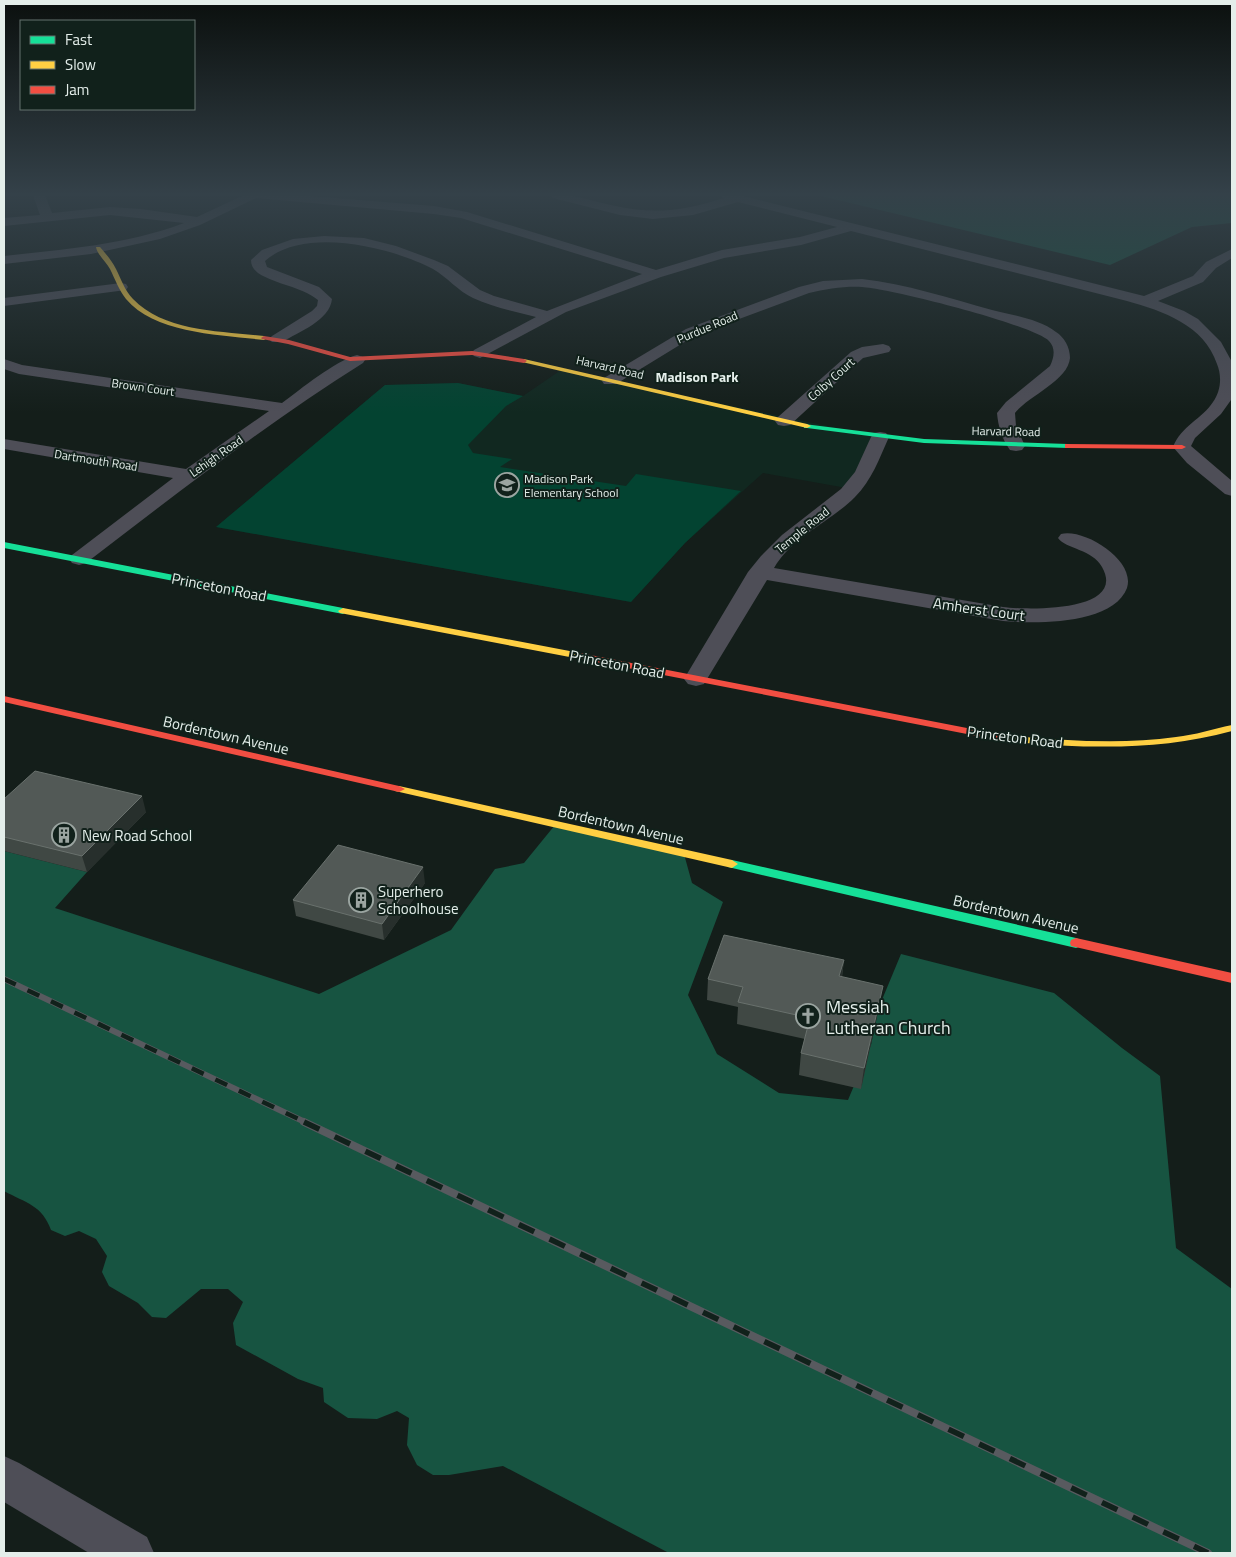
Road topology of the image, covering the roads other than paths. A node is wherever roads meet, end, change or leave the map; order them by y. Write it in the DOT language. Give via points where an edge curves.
graph roads {
  1 [pos="113,268"];
  2 [pos="260,268"];
  3 [pos="439,268"];
  4 [pos="635,268"];
  5 [pos="677,268"];
  6 [pos="1013,268"];
  7 [pos="1209,268"];
  8 [pos="656,274"];
  9 [pos="122,287"];
  10 [pos="1145,301"];
  11 [pos="4,302"];
  12 [pos="547,315"];
  13 [pos="277,339"];
  14 [pos="883,349"];
  15 [pos="480,353"];
  16 [pos="357,360"];
  17 [pos="4,364"];
  18 [pos="610,381"];
  19 [pos="1228,400"];
  20 [pos="284,408"];
  21 [pos="784,421"];
  22 [pos="880,437"];
  23 [pos="4,444"];
  24 [pos="1016,446"];
  25 [pos="1182,447"];
  26 [pos="189,475"];
  27 [pos="1232,490"];
  28 [pos="1068,538"];
  29 [pos="4,545"];
  30 [pos="79,559"];
  31 [pos="760,572"];
  32 [pos="696,679"];
  33 [pos="4,699"];
  34 [pos="1231,730"];
  35 [pos="1232,978"];
  36 [pos="4,1478"];
  37 [pos="131,1553"];
  1 -- 9 [label="street, Harvard Road"];
  2 -- 13 [label="street" via="314,290 325,299 324,307 317,314"];
  3 -- 12 [label="street" via="480,296"];
  4 -- 8 [label="street"];
  5 -- 8 [label="street"];
  6 -- 10 [label="street"];
  7 -- 10 [label="street" via="1198,279"];
  8 -- 12 [label="street"];
  9 -- 11 [label="street"];
  9 -- 13 [label="street, Harvard Road" via="134,304 162,319"];
  10 -- 19 [label="street" via="1188,319 1218,337 1228,375"];
  12 -- 15 [label="street"];
  13 -- 16 [label="street, Harvard Road"];
  14 -- 21 [label="street, Colby Court" via="857,355"];
  15 -- 16 [label="street, Harvard Road"];
  15 -- 18 [label="street, Harvard Road"];
  16 -- 20 [label="street, Lehigh Road"];
  17 -- 20 [label="street, Brown Court" via="19,369"];
  18 -- 21 [label="street, Harvard Road"];
  18 -- 24 [label="street, Purdue Road" via="691,332 804,290 838,283 884,286 1024,323 1046,332 1058,342 1062,355 1058,368 1006,413"];
  19 -- 25 [label="street" via="1188,435"];
  20 -- 26 [label="street, Lehigh Road"];
  21 -- 22 [label="street, Harvard Road"];
  22 -- 24 [label="street, Harvard Road"];
  22 -- 31 [label="street, Temple Road" via="865,471 852,489 783,544"];
  23 -- 26 [label="street, Dartmouth Road"];
  24 -- 25 [label="street, Harvard Road"];
  25 -- 27 [label="street"];
  26 -- 30 [label="street, Lehigh Road"];
  28 -- 31 [label="street, Amherst Court" via="1084,543 1104,557 1115,570 1117,582 1113,593 1101,602 1077,612 1055,615 1003,614"];
  29 -- 30 [label="street, Princeton Road"];
  30 -- 32 [label="street, Princeton Road"];
  31 -- 32 [label="street, Temple Road"];
  32 -- 34 [label="street, Princeton Road" via="948,729 1030,741 1134,744"];
  33 -- 35 [label="street, Bordentown Avenue"];
  36 -- 37 [label="street"];
}
